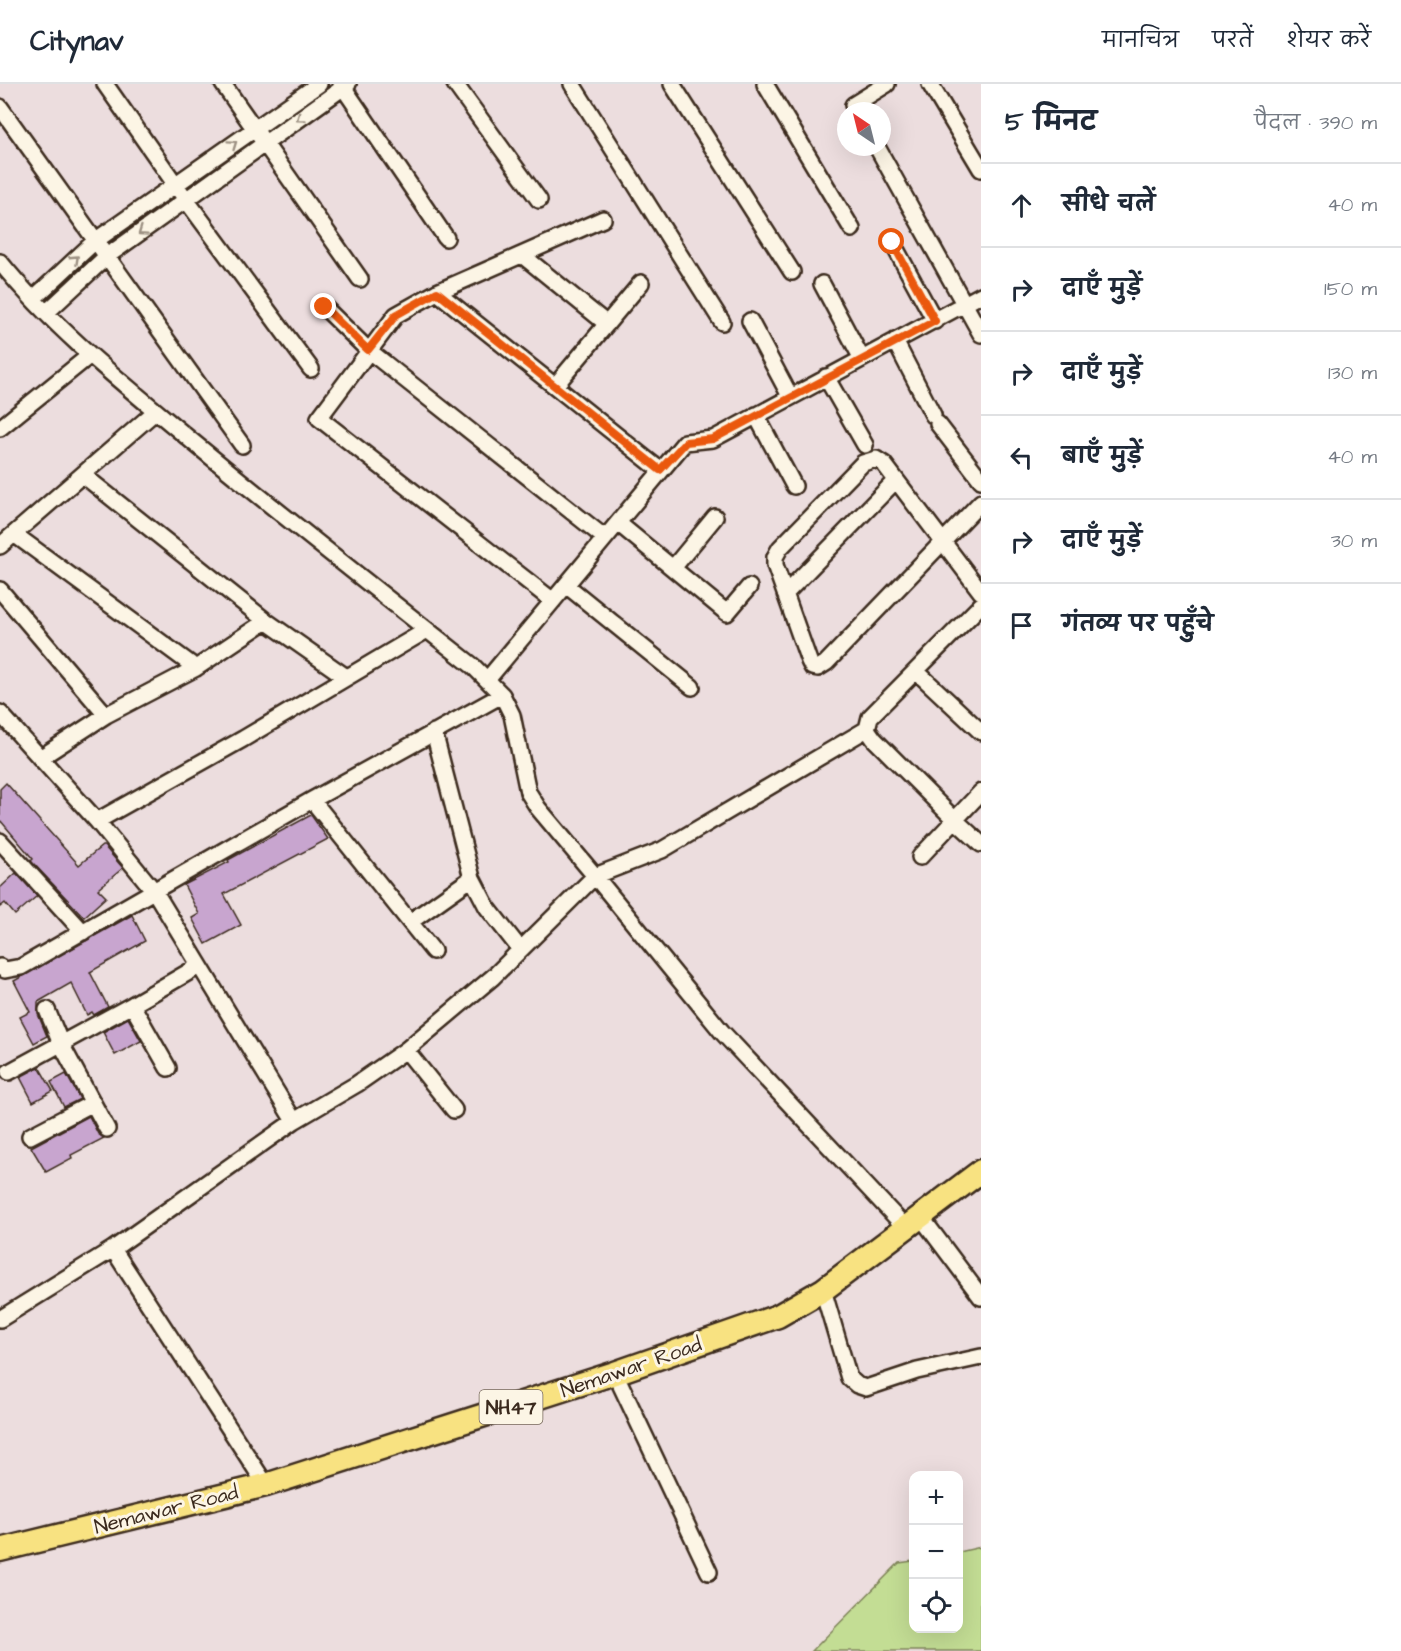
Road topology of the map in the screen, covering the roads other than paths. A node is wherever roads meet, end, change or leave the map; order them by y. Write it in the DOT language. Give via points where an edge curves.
graph roads {
  1 [pos="105,84"];
  2 [pos="223,84"];
  3 [pos="319,84"];
  4 [pos="455,84"];
  5 [pos="572,84"];
  6 [pos="672,84"];
  7 [pos="887,84"];
  8 [pos="930,84"];
  9 [pos="344,85"];
  10 [pos="768,85"];
  11 [pos="858,102"];
  12 [pos="0,107"];
  13 [pos="255,129"];
  14 [pos="266,143"];
  15 [pos="881,156"];
  16 [pos="981,169"];
  17 [pos="175,185"];
  18 [pos="539,200"];
  19 [pos="186,201"];
  20 [pos="603,219"];
  21 [pos="852,229"];
  22 [pos="446,238"];
  23 [pos="94,241"];
  24 [pos="892,242"];
  25 [pos="522,255"];
  26 [pos="106,257"];
  27 [pos="0,262"];
  28 [pos="792,272"];
  29 [pos="360,279"];
  30 [pos="641,283"];
  31 [pos="822,284"];
  32 [pos="437,292"];
  33 [pos="981,295"];
  34 [pos="33,299"];
  35 [pos="964,305"];
  36 [pos="324,307"];
  37 [pos="46,313"];
  38 [pos="750,321"];
  39 [pos="935,321"];
  40 [pos="722,322"];
  41 [pos="607,324"];
  42 [pos="981,334"];
  43 [pos="895,341"];
  44 [pos="368,350"];
  45 [pos="89,356"];
  46 [pos="862,358"];
  47 [pos="311,369"];
  48 [pos="826,377"];
  49 [pos="555,386"];
  50 [pos="790,396"];
  51 [pos="156,411"];
  52 [pos="756,415"];
  53 [pos="1,425"];
  54 [pos="242,445"];
  55 [pos="865,445"];
  56 [pos="660,470"];
  57 [pos="83,475"];
  58 [pos="896,480"];
  59 [pos="981,480"];
  60 [pos="794,486"];
  61 [pos="981,502"];
  62 [pos="715,517"];
  63 [pos="618,523"];
  64 [pos="14,534"];
  65 [pos="605,538"];
  66 [pos="943,541"];
  67 [pos="0,546"];
  68 [pos="673,568"];
  69 [pos="566,585"];
  70 [pos="749,587"];
  71 [pos="0,590"];
  72 [pos="785,594"];
  73 [pos="553,601"];
  74 [pos="981,603"];
  75 [pos="266,621"];
  76 [pos="427,630"];
  77 [pos="196,668"];
  78 [pos="916,671"];
  79 [pos="346,677"];
  80 [pos="487,680"];
  81 [pos="692,687"];
  82 [pos="502,695"];
  83 [pos="0,713"];
  84 [pos="106,715"];
  85 [pos="867,729"];
  86 [pos="434,732"];
  87 [pos="981,732"];
  88 [pos="40,758"];
  89 [pos="981,792"];
  90 [pos="312,800"];
  91 [pos="97,820"];
  92 [pos="955,820"];
  93 [pos="0,841"];
  94 [pos="981,844"];
  95 [pos="920,857"];
  96 [pos="595,876"];
  97 [pos="472,878"];
  98 [pos="155,891"];
  99 [pos="410,922"];
  100 [pos="83,932"];
  101 [pos="520,949"];
  102 [pos="433,951"];
  103 [pos="199,966"];
  104 [pos="0,967"];
  105 [pos="132,1005"];
  106 [pos="47,1010"];
  107 [pos="61,1044"];
  108 [pos="406,1050"];
  109 [pos="168,1068"];
  110 [pos="9,1072"];
  111 [pos="93,1102"];
  112 [pos="454,1110"];
  113 [pos="294,1121"];
  114 [pos="107,1130"];
  115 [pos="30,1136"];
  116 [pos="981,1171"];
  117 [pos="913,1223"];
  118 [pos="113,1249"];
  119 [pos="823,1290"];
  120 [pos="981,1297"];
  121 [pos="0,1319"];
  122 [pos="981,1357"];
  123 [pos="615,1373"];
  124 [pos="266,1485"];
  125 [pos="0,1550"];
  126 [pos="709,1572"];
  1 -- 17 [label="street"];
  2 -- 13 [label="street"];
  3 -- 13 [label="street"];
  4 -- 18 [label="street"];
  5 -- 40 [label="street"];
  6 -- 28 [label="street"];
  7 -- 11 [label="street"];
  8 -- 16 [label="street"];
  9 -- 14 [label="street, one-way"];
  9 -- 22 [label="street"];
  10 -- 21 [label="street"];
  12 -- 23 [label="street"];
  13 -- 14 [label="street"];
  17 -- 13 [label="street, one-way"];
  14 -- 19 [label="street"];
  14 -- 29 [label="street"];
  15 -- 35 [label="street"];
  17 -- 19 [label="street"];
  17 -- 23 [label="street"];
  19 -- 26 [label="street, one-way"];
  19 -- 47 [label="street"];
  20 -- 25 [label="street"];
  23 -- 26 [label="street"];
  34 -- 23 [label="street, one-way"];
  24 -- 39 [label="street"];
  25 -- 32 [label="street"];
  25 -- 41 [label="street"];
  26 -- 37 [label="street"];
  26 -- 54 [label="street"];
  27 -- 34 [label="street"];
  30 -- 41 [label="street"];
  31 -- 46 [label="street"];
  32 -- 44 [label="street" via="396,315"];
  32 -- 49 [label="street"];
  33 -- 35 [label="street"];
  34 -- 37 [label="street"];
  35 -- 39 [label="street"];
  35 -- 42 [label="street"];
  36 -- 44 [label="street"];
  37 -- 45 [label="street"];
  38 -- 50 [label="street"];
  39 -- 43 [label="street"];
  41 -- 49 [label="street"];
  43 -- 46 [label="street"];
  43 -- 59 [label="street" via="935,419"];
  44 -- 65 [label="street"];
  44 -- 73 [label="street" via="318,418"];
  45 -- 51 [label="street"];
  45 -- 53 [label="street"];
  46 -- 48 [label="street"];
  48 -- 50 [label="street"];
  48 -- 55 [label="street"];
  49 -- 56 [label="street"];
  50 -- 52 [label="street"];
  51 -- 57 [label="street"];
  51 -- 76 [label="street"];
  52 -- 56 [label="street" via="713,439 686,442"];
  52 -- 60 [label="street"];
  56 -- 63 [label="street"];
  57 -- 64 [label="street"];
  57 -- 75 [label="street"];
  58 -- 66 [label="street"];
  58 -- 72 [label="street"];
  58 -- 72 [label="street" via="876,459 862,463 780,548 775,565"];
  61 -- 66 [label="street"];
  62 -- 68 [label="street"];
  63 -- 65 [label="street"];
  63 -- 68 [label="street"];
  64 -- 67 [label="street"];
  64 -- 77 [label="street"];
  65 -- 69 [label="street"];
  66 -- 72 [label="street" via="818,668 809,661"];
  66 -- 74 [label="street"];
  68 -- 70 [label="street" via="727,613"];
  69 -- 73 [label="street"];
  69 -- 81 [label="street"];
  71 -- 84 [label="street"];
  73 -- 80 [label="street"];
  74 -- 78 [label="street"];
  75 -- 77 [label="street"];
  75 -- 79 [label="street"];
  76 -- 79 [label="street"];
  76 -- 80 [label="street"];
  77 -- 84 [label="street"];
  78 -- 85 [label="street" via="870,717"];
  78 -- 87 [label="street"];
  79 -- 91 [label="street"];
  80 -- 82 [label="street"];
  82 -- 86 [label="street"];
  82 -- 96 [label="street" via="512,715 528,792"];
  83 -- 88 [label="street"];
  84 -- 88 [label="street"];
  85 -- 92 [label="street"];
  85 -- 96 [label="street" via="662,850"];
  86 -- 90 [label="street"];
  86 -- 97 [label="street"];
  88 -- 91 [label="street"];
  89 -- 92 [label="street"];
  90 -- 98 [label="street"];
  90 -- 99 [label="street"];
  91 -- 98 [label="street"];
  92 -- 94 [label="street"];
  92 -- 95 [label="street"];
  93 -- 100 [label="street"];
  96 -- 101 [label="street"];
  96 -- 117 [label="street" via="722,1032"];
  97 -- 99 [label="street"];
  97 -- 101 [label="street" via="487,907"];
  98 -- 100 [label="street"];
  98 -- 103 [label="street"];
  99 -- 102 [label="street"];
  100 -- 104 [label="street" via="21,968"];
  101 -- 108 [label="street" via="493,977"];
  103 -- 105 [label="street"];
  103 -- 113 [label="street"];
  105 -- 107 [label="street"];
  105 -- 109 [label="street"];
  106 -- 107 [label="street"];
  107 -- 110 [label="street"];
  107 -- 111 [label="street"];
  108 -- 112 [label="street"];
  108 -- 113 [label="street"];
  111 -- 114 [label="street"];
  111 -- 115 [label="street"];
  113 -- 118 [label="street"];
  116 -- 117 [label="highway, Nemawar Road / NH47"];
  117 -- 119 [label="highway, Nemawar Road / NH47"];
  117 -- 120 [label="street"];
  118 -- 121 [label="street"];
  118 -- 124 [label="street"];
  119 -- 122 [label="street" via="849,1378 857,1385 866,1388 917,1371"];
  119 -- 123 [label="highway, Nemawar Road / NH47" via="778,1316"];
  123 -- 124 [label="highway, Nemawar Road / NH47"];
  123 -- 126 [label="street"];
  124 -- 125 [label="highway, Nemawar Road / NH47"];
}
